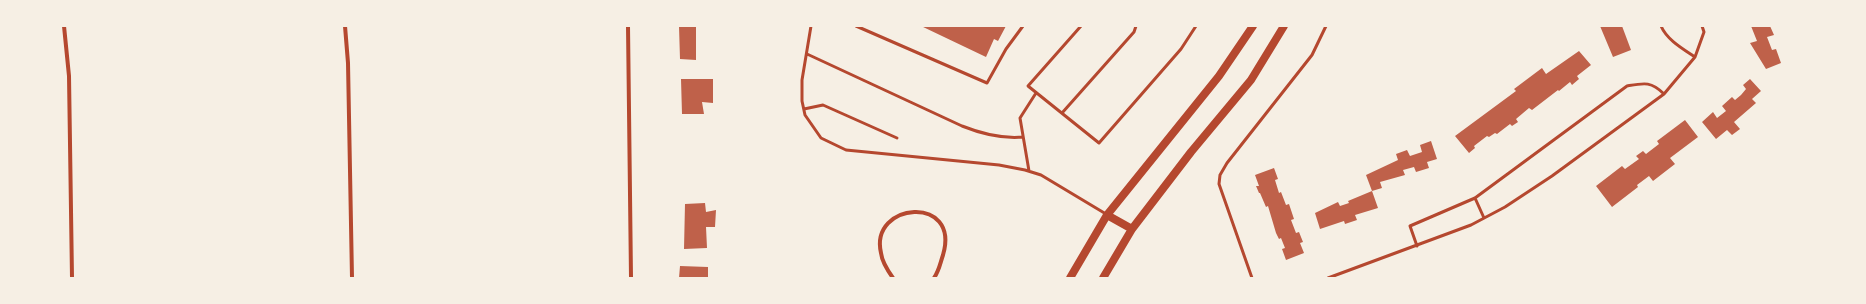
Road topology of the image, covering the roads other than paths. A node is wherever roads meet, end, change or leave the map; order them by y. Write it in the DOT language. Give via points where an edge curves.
graph roads {
  1 [pos="64,26"];
  2 [pos="345,26"];
  3 [pos="628,26"];
  4 [pos="811,26"];
  5 [pos="856,26"];
  6 [pos="1023,26"];
  7 [pos="1080,26"];
  8 [pos="1136,26"];
  9 [pos="1196,26"];
  10 [pos="1253,26"];
  11 [pos="1284,26"];
  12 [pos="1326,26"];
  13 [pos="1661,26"];
  14 [pos="1702,26"];
  15 [pos="807,54"];
  16 [pos="1695,57"];
  17 [pos="1036,93"];
  18 [pos="1664,94"];
  19 [pos="804,109"];
  20 [pos="1062,114"];
  21 [pos="1023,136"];
  22 [pos="897,138"];
  23 [pos="1029,171"];
  24 [pos="1475,198"];
  25 [pos="1107,215"];
  26 [pos="1484,218"];
  27 [pos="1132,230"];
  28 [pos="1417,246"];
  29 [pos="72,278"];
  30 [pos="352,278"];
  31 [pos="631,278"];
  32 [pos="893,278"];
  33 [pos="934,278"];
  34 [pos="1070,278"];
  35 [pos="1102,278"];
  36 [pos="1252,278"];
  37 [pos="1328,278"];
  1 -- 29 [label="street" via="69,76"];
  2 -- 30 [label="street"];
  3 -- 31 [label="street"];
  4 -- 15 [label="lane"];
  5 -- 6 [label="lane" via="987,83 1006,49"];
  7 -- 17 [label="lane" via="1028,86"];
  8 -- 20 [label="lane" via="1134,32"];
  9 -- 20 [label="lane" via="1181,49 1099,143"];
  10 -- 25 [label="main road" via="1220,76"];
  11 -- 27 [label="main road" via="1251,80"];
  12 -- 36 [label="lane" via="1312,54 1220,175 1219,184"];
  13 -- 16 [label="lane" via="1663,32"];
  14 -- 16 [label="lane" via="1704,32"];
  15 -- 19 [label="lane" via="802,80"];
  15 -- 21 [label="lane" via="988,136"];
  16 -- 18 [label="lane"];
  17 -- 20 [label="lane"];
  17 -- 21 [label="lane" via="1020,118"];
  18 -- 24 [label="lane" via="1656,85 1644,83 1627,86"];
  18 -- 26 [label="lane" via="1552,176"];
  19 -- 22 [label="lane" via="823,106"];
  19 -- 23 [label="lane" via="805,115 821,138 846,150 999,165"];
  21 -- 23 [label="lane"];
  23 -- 25 [label="lane"];
  24 -- 26 [label="lane"];
  24 -- 28 [label="lane" via="1410,226"];
  25 -- 27 [label="main road"];
  25 -- 34 [label="main road"];
  26 -- 28 [label="lane"];
  27 -- 35 [label="main road"];
  28 -- 37 [label="lane"];
  32 -- 33 [label="street" via="880,253 880,238 886,225 896,216 910,211 923,212 936,218 944,227 945,246"];
}
